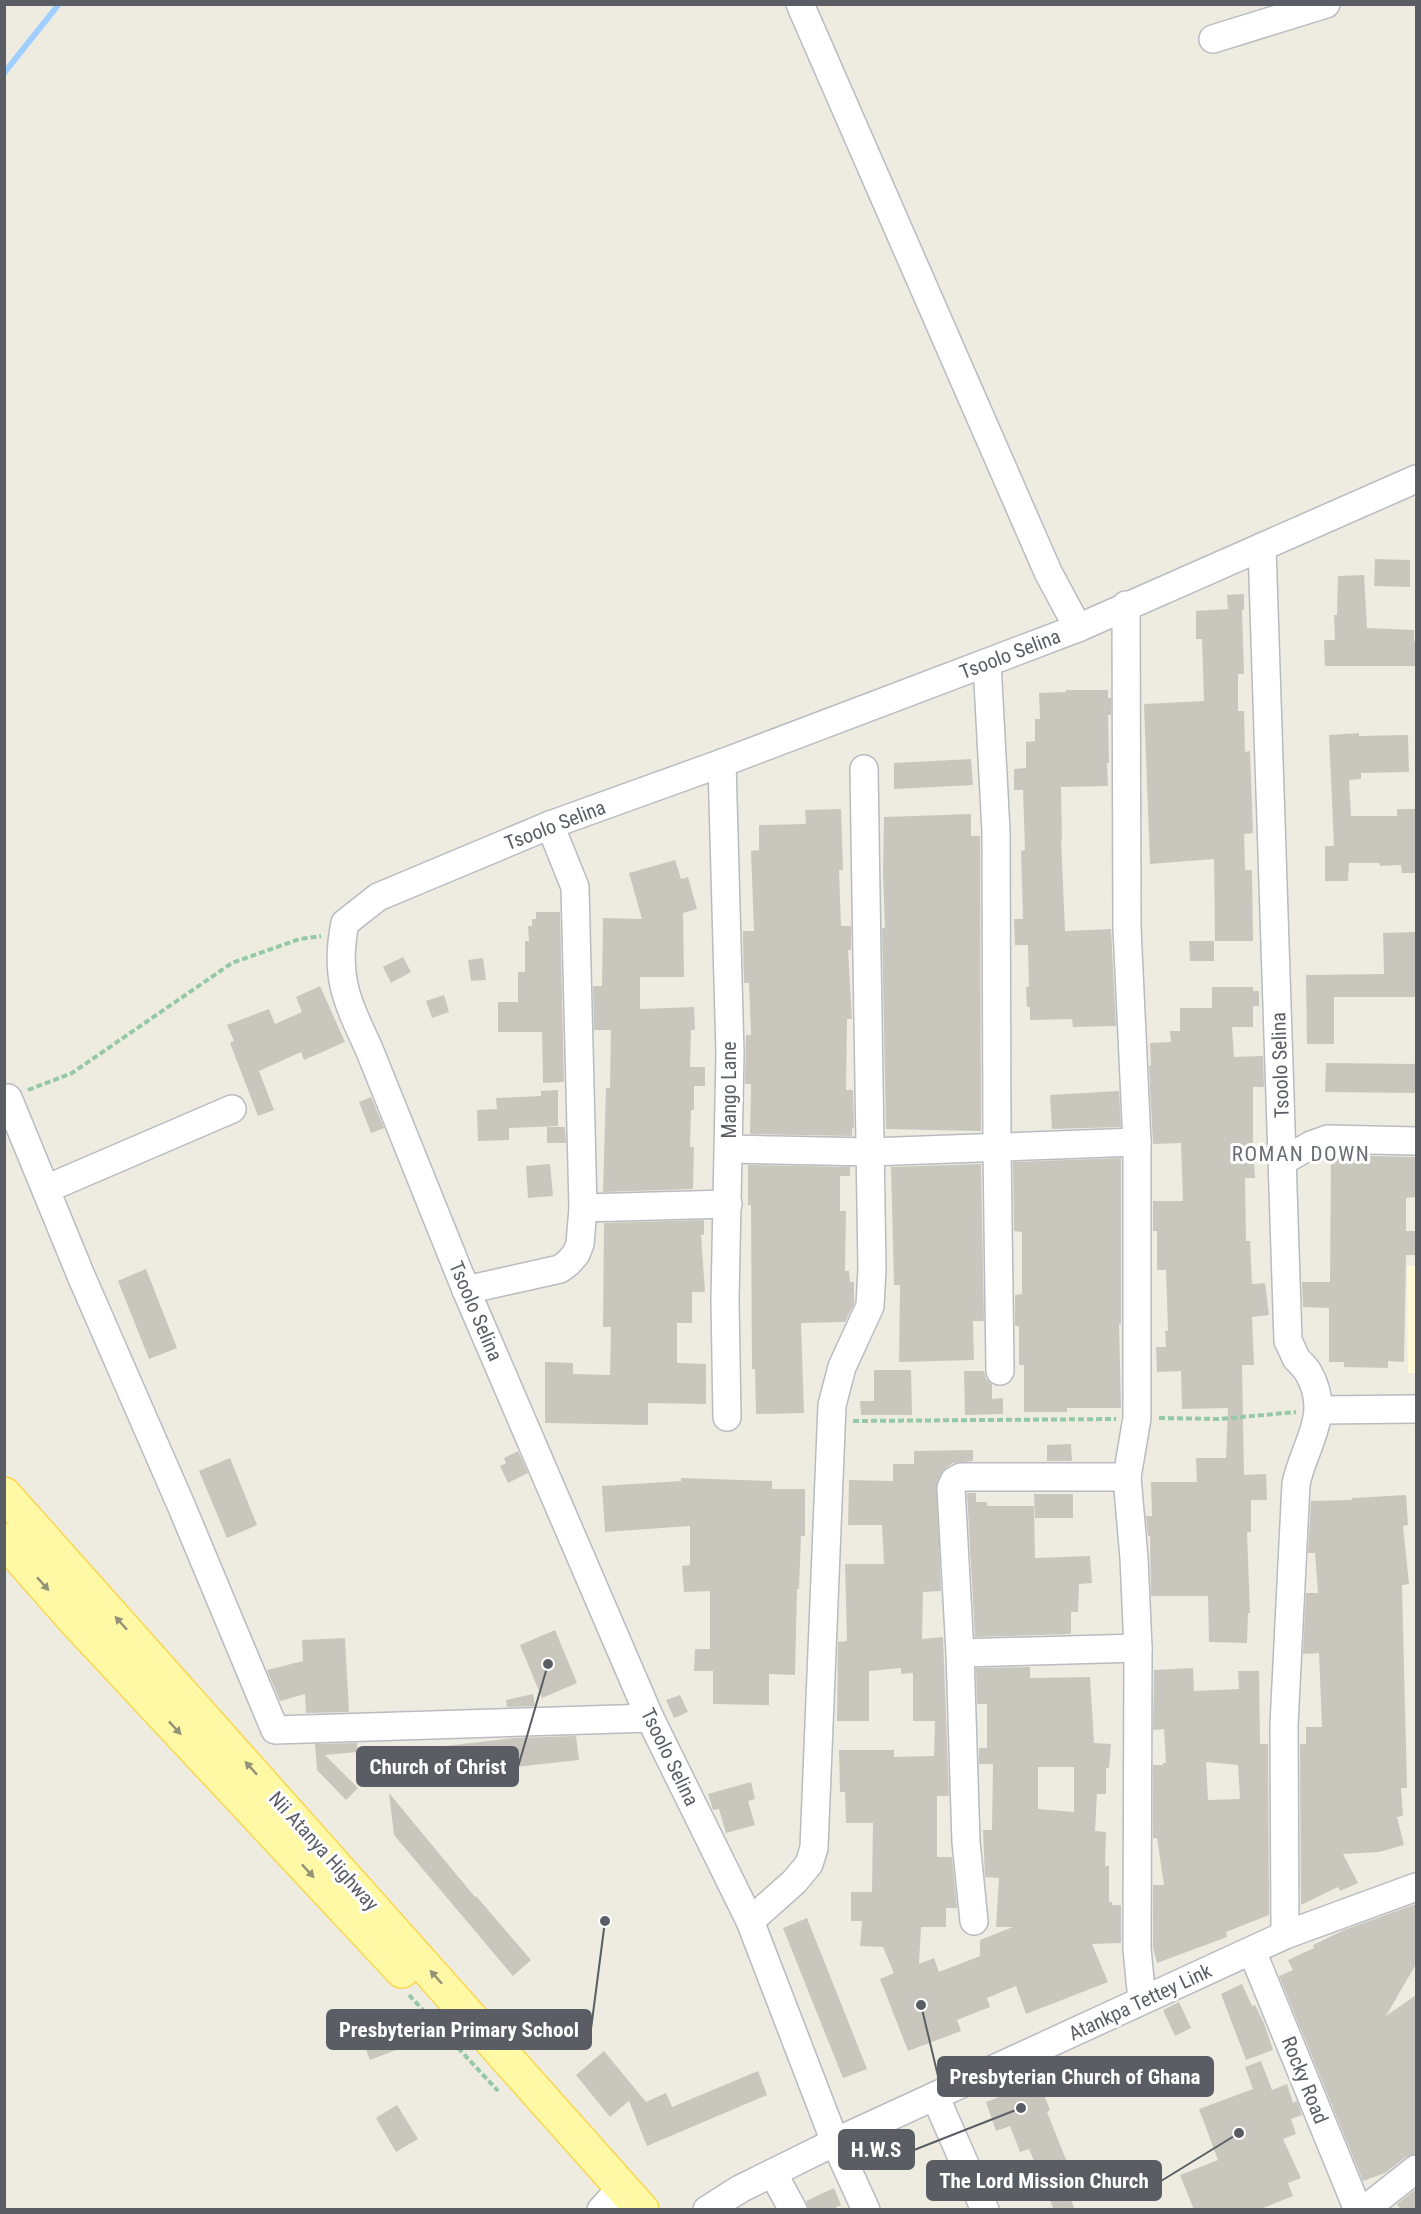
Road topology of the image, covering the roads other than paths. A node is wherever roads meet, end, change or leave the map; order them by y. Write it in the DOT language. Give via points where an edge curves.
graph roads {
  1 [pos="800,4"];
  2 [pos="1326,4"];
  3 [pos="1213,39"];
  4 [pos="1416,479"];
  5 [pos="1262,547"];
  6 [pos="1126,605"];
  7 [pos="1078,628"];
  8 [pos="987,663"];
  9 [pos="722,763"];
  10 [pos="864,769"];
  11 [pos="550,825"];
  12 [pos="8,1098"];
  13 [pos="232,1109"];
  14 [pos="1416,1141"];
  15 [pos="1137,1143"];
  16 [pos="997,1148"];
  17 [pos="729,1149"];
  18 [pos="870,1152"];
  19 [pos="1283,1161"];
  20 [pos="46,1189"];
  21 [pos="728,1204"];
  22 [pos="584,1208"];
  23 [pos="466,1290"];
  24 [pos="1000,1371"];
  25 [pos="1416,1409"];
  26 [pos="1320,1410"];
  27 [pos="726,1417"];
  28 [pos="1127,1477"];
  29 [pos="4,1494"];
  30 [pos="4,1540"];
  31 [pos="1138,1648"];
  32 [pos="960,1653"];
  33 [pos="650,1718"];
  34 [pos="1416,1887"];
  35 [pos="750,1921"];
  36 [pos="974,1921"];
  37 [pos="1285,1935"];
  38 [pos="1252,1951"];
  39 [pos="1142,2000"];
  40 [pos="934,2096"];
  41 [pos="835,2142"];
  42 [pos="1416,2169"];
  43 [pos="773,2173"];
  44 [pos="620,2207"];
  45 [pos="707,2210"];
  46 [pos="792,2210"];
  47 [pos="866,2210"];
  48 [pos="985,2210"];
  49 [pos="1358,2210"];
  50 [pos="1364,2210"];
  1 -- 7 [label="street" via="1048,572"];
  2 -- 3 [label="street"];
  4 -- 5 [label="street"];
  5 -- 6 [label="street, Tsoolo Selina"];
  5 -- 19 [label="street, Tsoolo Selina"];
  6 -- 7 [label="street, Tsoolo Selina"];
  6 -- 15 [label="street" via="1127,928"];
  7 -- 8 [label="street, Tsoolo Selina"];
  8 -- 9 [label="street, Tsoolo Selina"];
  8 -- 16 [label="street" via="996,831"];
  9 -- 11 [label="street, Tsoolo Selina"];
  9 -- 17 [label="street, Mango Lane"];
  10 -- 18 [label="street"];
  11 -- 22 [label="street" via="575,887"];
  11 -- 23 [label="street, Tsoolo Selina" via="378,897 345,923 343,934 341,978 353,1013"];
  12 -- 20 [label="street"];
  13 -- 20 [label="street"];
  14 -- 19 [label="street" via="1328,1139"];
  15 -- 16 [label="street"];
  15 -- 28 [label="street" via="1137,1418"];
  16 -- 18 [label="street"];
  16 -- 24 [label="street"];
  17 -- 18 [label="street"];
  17 -- 21 [label="street, Mango Lane"];
  18 -- 35 [label="street" via="870,1306 842,1367 832,1405 814,1848 809,1864 794,1882"];
  19 -- 26 [label="street, Tsoolo Selina" via="1288,1341 1308,1373"];
  20 -- 33 [label="street" via="275,1730"];
  21 -- 22 [label="street"];
  21 -- 27 [label="street, Mango Lane"];
  22 -- 23 [label="street" via="580,1244 576,1254 560,1269"];
  23 -- 33 [label="street, Tsoolo Selina"];
  25 -- 26 [label="street"];
  26 -- 37 [label="street" via="1296,1484 1284,1725"];
  28 -- 31 [label="street"];
  28 -- 32 [label="street" via="954,1481 951,1488"];
  44 -- 29 [label="main road, Nii Atanya Highway, one-way"];
  30 -- 44 [label="main road, one-way"];
  31 -- 32 [label="street"];
  31 -- 39 [label="street" via="1137,1949"];
  32 -- 36 [label="street" via="966,1842"];
  33 -- 35 [label="street, Tsoolo Selina"];
  34 -- 37 [label="street, Atankpa Tettey Link"];
  35 -- 41 [label="street, Tsoolo Selina"];
  37 -- 38 [label="street, Atankpa Tettey Link"];
  38 -- 39 [label="street, Atankpa Tettey Link"];
  38 -- 49 [label="street, Rocky Road"];
  39 -- 40 [label="street, Atankpa Tettey Link"];
  40 -- 41 [label="street, Atankpa Tettey Link"];
  40 -- 48 [label="street"];
  41 -- 43 [label="street, Atankpa Tettey Link"];
  41 -- 47 [label="street, Tsoolo Selina"];
  42 -- 50 [label="street"];
  43 -- 45 [label="street, Atankpa Tettey Link"];
  43 -- 46 [label="street"];
}
